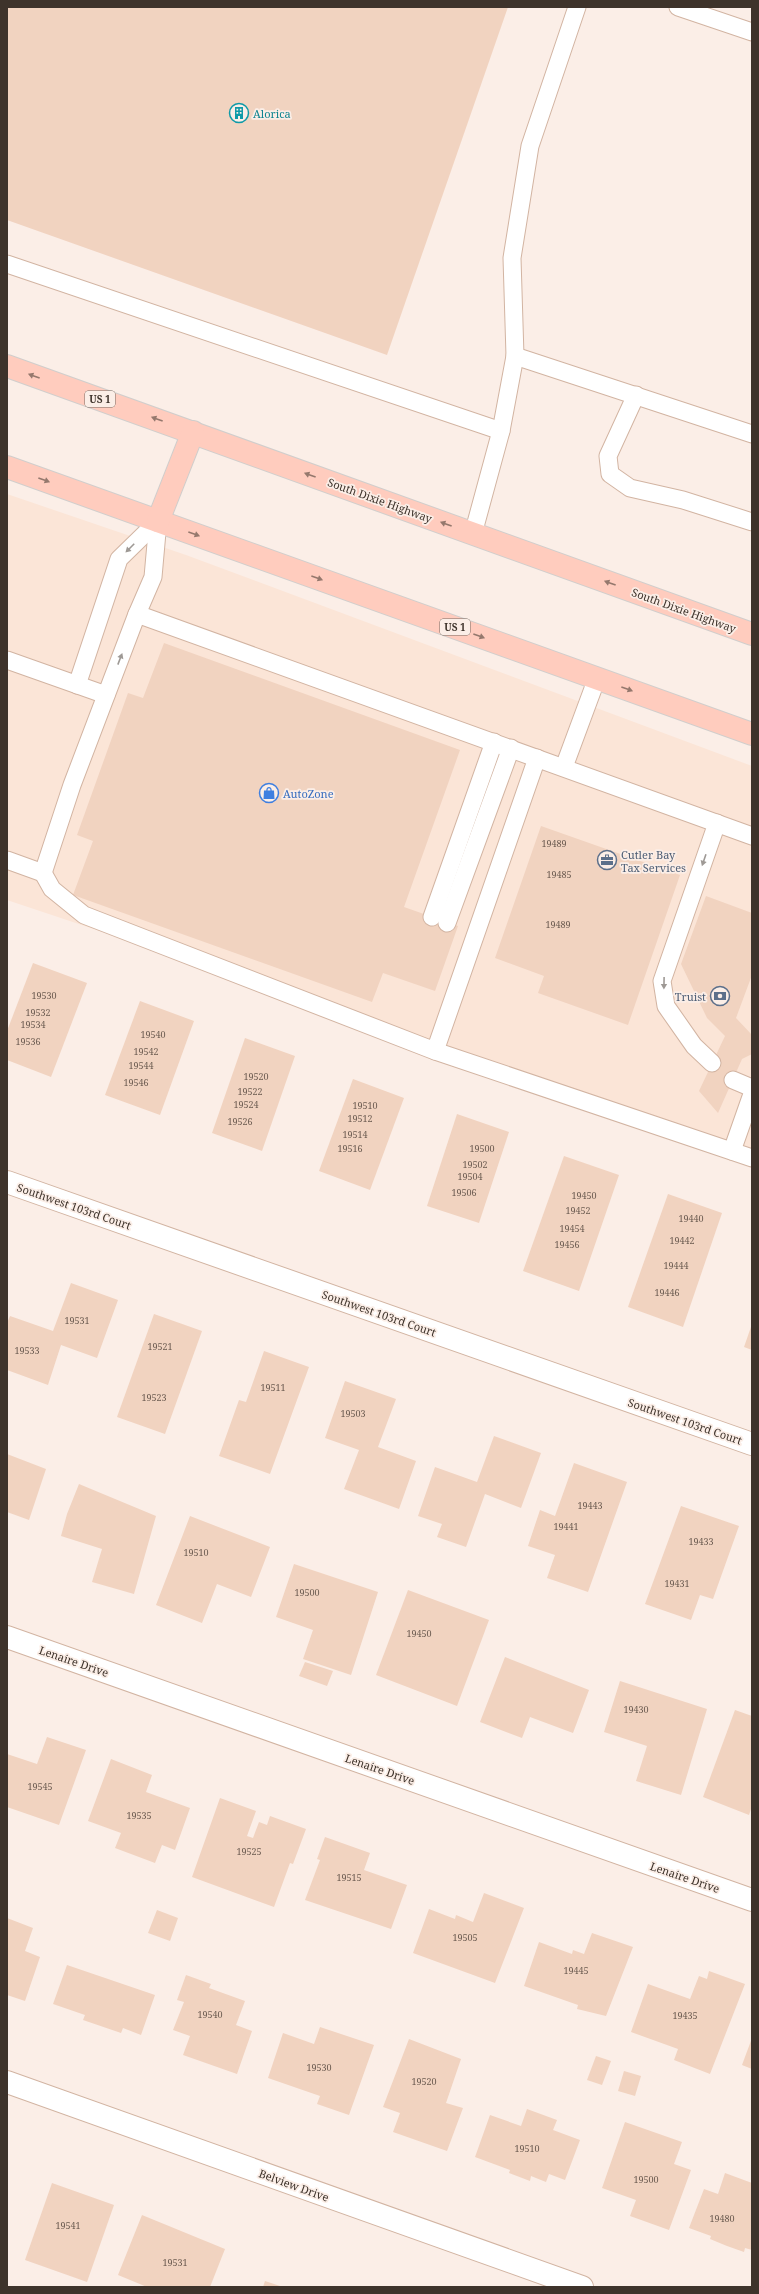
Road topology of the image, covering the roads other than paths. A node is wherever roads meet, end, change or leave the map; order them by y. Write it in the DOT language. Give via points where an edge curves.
graph roads {
  1 [pos="577,7"];
  2 [pos="678,7"];
  3 [pos="752,32"];
  4 [pos="7,264"];
  5 [pos="514,356"];
  6 [pos="7,366"];
  7 [pos="636,395"];
  8 [pos="501,431"];
  9 [pos="193,432"];
  10 [pos="752,434"];
  11 [pos="7,467"];
  12 [pos="158,521"];
  13 [pos="752,522"];
  14 [pos="473,534"];
  15 [pos="137,614"];
  16 [pos="752,634"];
  17 [pos="7,660"];
  18 [pos="597,678"];
  19 [pos="77,685"];
  20 [pos="106,695"];
  21 [pos="752,734"];
  22 [pos="494,742"];
  23 [pos="511,748"];
  24 [pos="537,758"];
  25 [pos="564,767"];
  26 [pos="717,824"];
  27 [pos="752,836"];
  28 [pos="7,860"];
  29 [pos="43,873"];
  30 [pos="435,1051"];
  31 [pos="712,1063"];
  32 [pos="733,1080"];
  33 [pos="752,1088"];
  34 [pos="752,1094"];
  35 [pos="732,1151"];
  36 [pos="752,1158"];
  37 [pos="7,1182"];
  38 [pos="752,1444"];
  39 [pos="7,1637"];
  40 [pos="752,1900"];
  41 [pos="7,2082"];
  42 [pos="582,2287"];
  1 -- 5 [label="lane" via="530,146 512,258"];
  2 -- 3 [label="lane"];
  4 -- 8 [label="lane"];
  5 -- 7 [label="lane"];
  5 -- 8 [label="lane"];
  9 -- 6 [label="highway, South Dixie Highway / US 1, one-way"];
  7 -- 10 [label="lane"];
  7 -- 13 [label="lane" via="608,456 610,474 630,488 683,500"];
  8 -- 14 [label="lane"];
  9 -- 12 [label="highway"];
  14 -- 9 [label="highway, South Dixie Highway / US 1, one-way"];
  11 -- 12 [label="highway, US 1, one-way"];
  12 -- 15 [label="lane" via="153,577"];
  12 -- 18 [label="highway, US 1, one-way"];
  12 -- 19 [label="lane, one-way" via="119,559"];
  16 -- 14 [label="highway, South Dixie Highway / US 1, one-way"];
  20 -- 15 [label="lane, one-way"];
  15 -- 22 [label="lane"];
  17 -- 19 [label="lane"];
  18 -- 21 [label="highway, US 1, one-way"];
  18 -- 25 [label="lane"];
  19 -- 20 [label="lane"];
  20 -- 29 [label="lane" via="72,785"];
  22 -- 23 [label="lane"];
  22 -- 23 [label="lane" via="439,920"];
  23 -- 24 [label="lane"];
  24 -- 25 [label="lane"];
  24 -- 30 [label="lane"];
  25 -- 26 [label="lane"];
  26 -- 27 [label="lane"];
  26 -- 31 [label="lane, one-way" via="662,981 666,1006 694,1046"];
  28 -- 29 [label="lane"];
  29 -- 30 [label="lane" via="52,889 84,915"];
  30 -- 35 [label="lane"];
  32 -- 33 [label="lane"];
  34 -- 35 [label="lane"];
  35 -- 36 [label="lane"];
  37 -- 38 [label="street, Southwest 103rd Court"];
  39 -- 40 [label="street, Lenaire Drive"];
  41 -- 42 [label="street, Belview Drive"];
}
